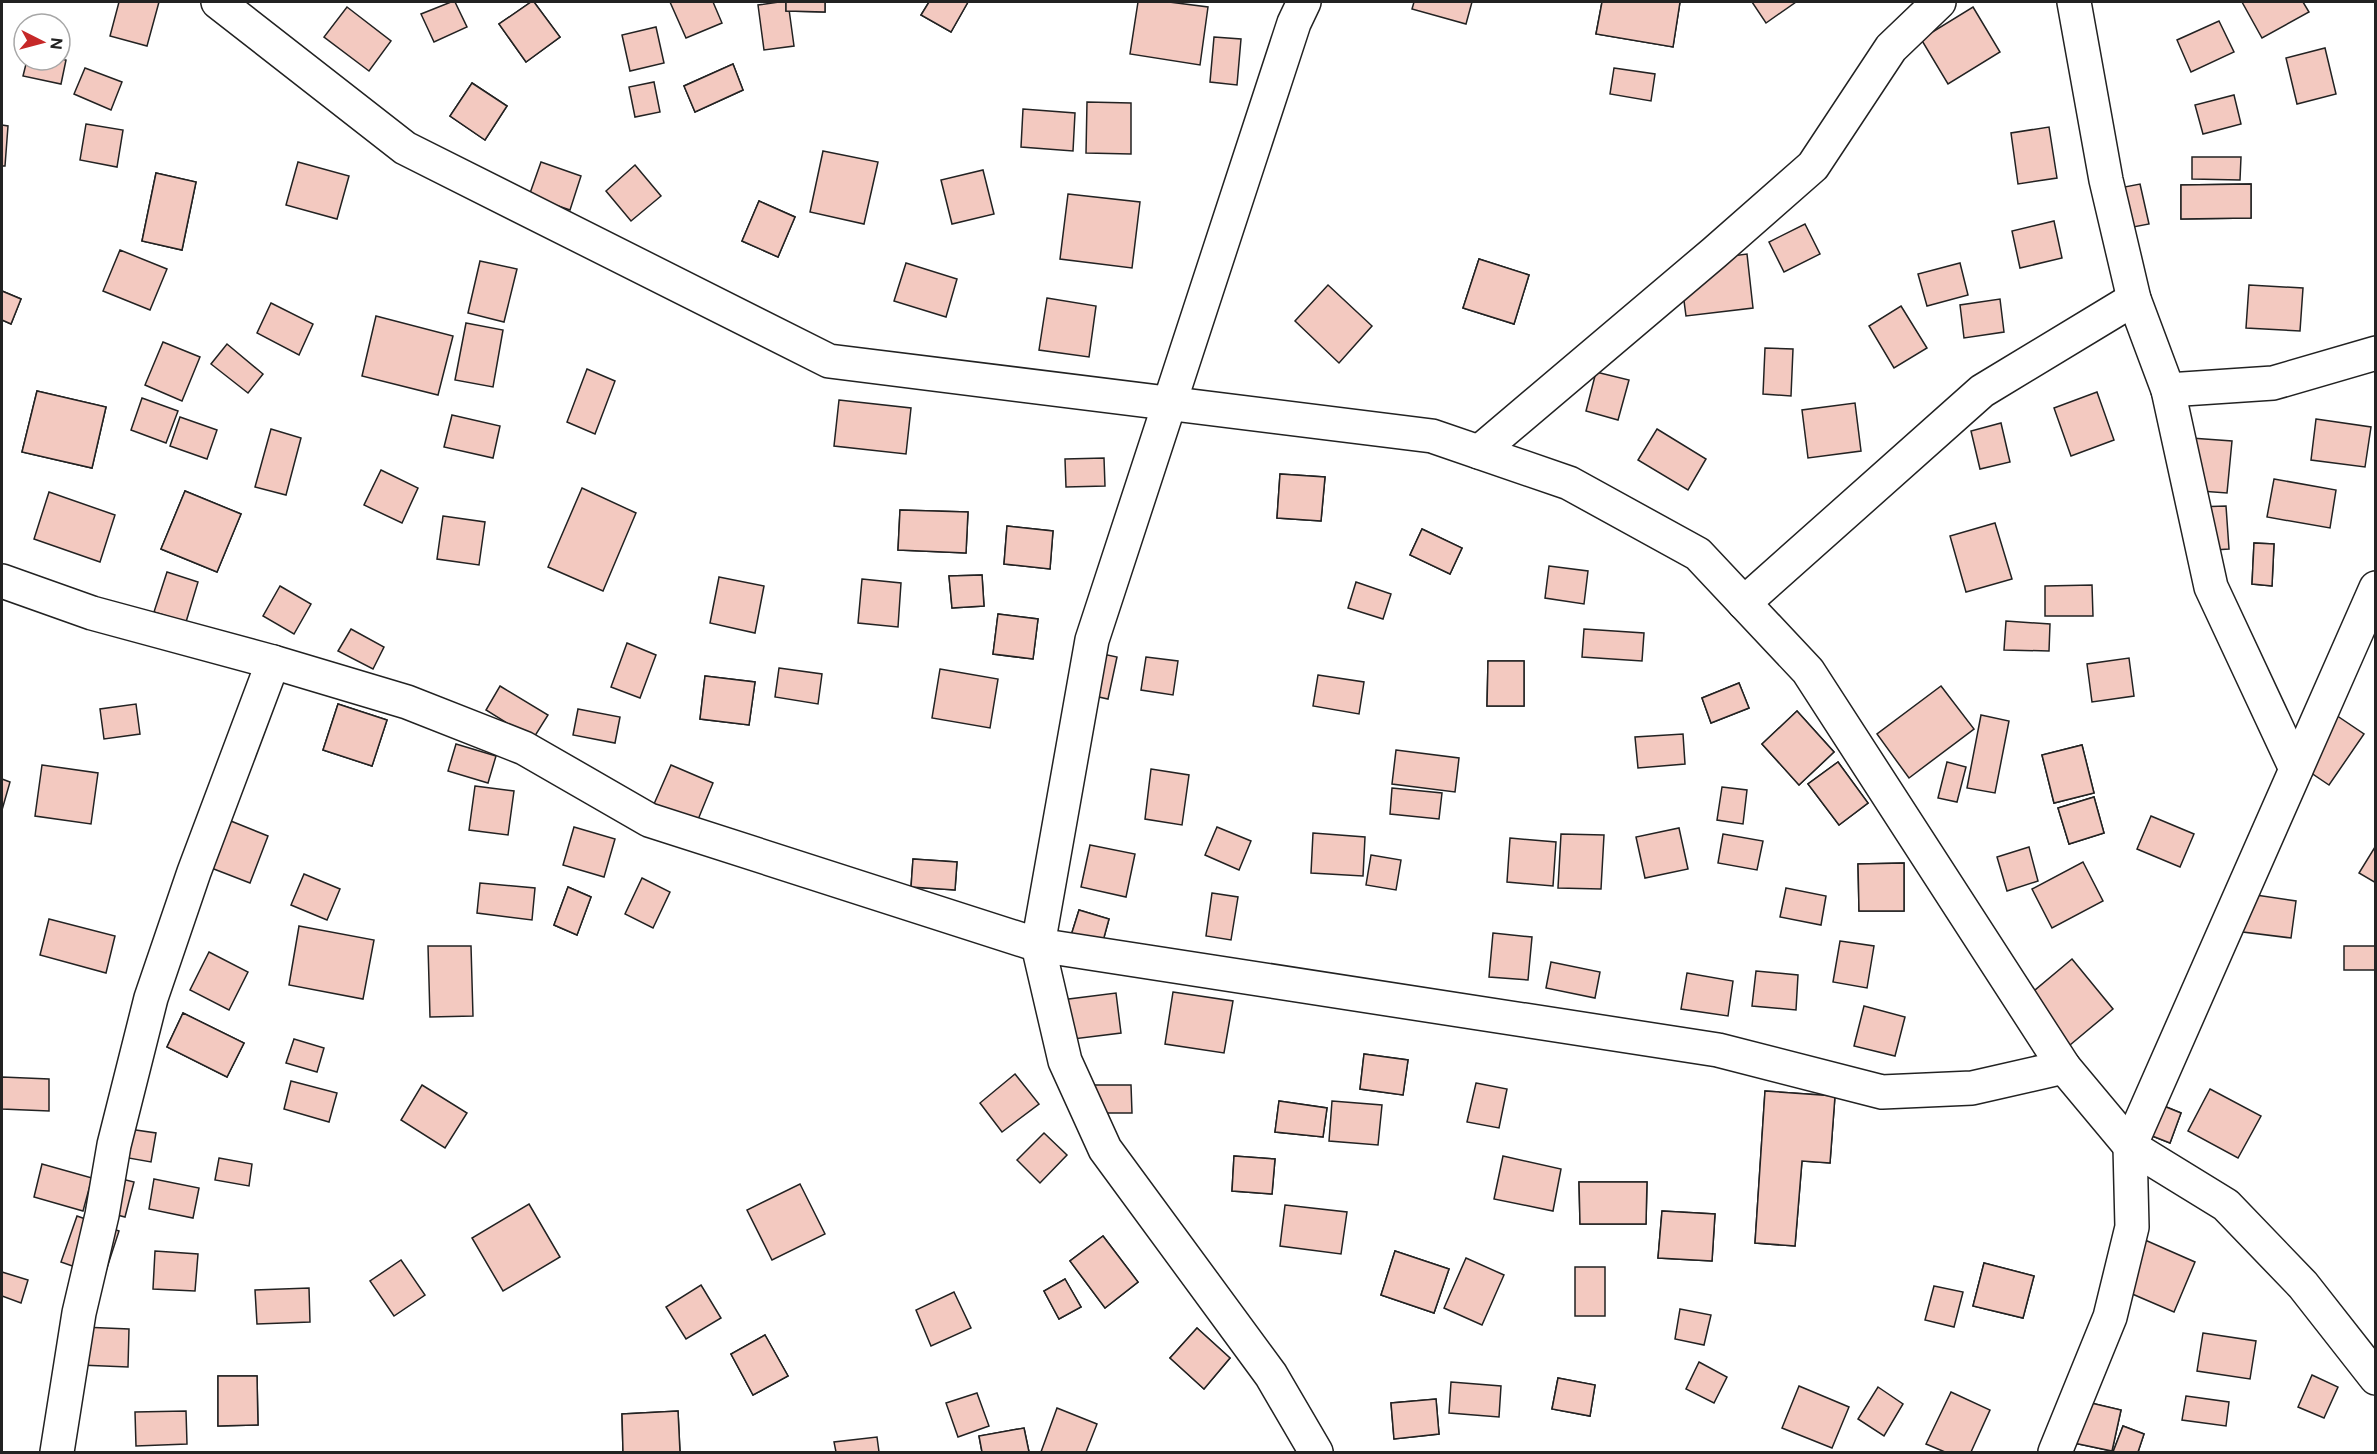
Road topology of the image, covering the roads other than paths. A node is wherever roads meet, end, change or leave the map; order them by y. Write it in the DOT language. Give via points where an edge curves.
graph roads {
  1 [pos="218,2"];
  2 [pos="1304,2"];
  3 [pos="1939,2"];
  4 [pos="2074,2"];
  5 [pos="2134,299"];
  6 [pos="2376,352"];
  7 [pos="2168,390"];
  8 [pos="1170,404"];
  9 [pos="1479,452"];
  10 [pos="2,581"];
  11 [pos="2376,588"];
  12 [pos="1743,603"];
  13 [pos="273,663"];
  14 [pos="2296,769"];
  15 [pos="1038,945"];
  16 [pos="2064,1067"];
  17 [pos="2130,1146"];
  18 [pos="2376,1378"];
  19 [pos="57,1452"];
  20 [pos="1316,1452"];
  21 [pos="2055,1452"];
  1 -- 8 [label="street" via="405,148 829,361"];
  2 -- 8 [label="street"];
  3 -- 9 [label="street" via="1891,48 1813,166"];
  4 -- 5 [label="street" via="2106,180"];
  5 -- 7 [label="street"];
  5 -- 12 [label="street" via="1982,391"];
  6 -- 7 [label="street" via="2273,383"];
  7 -- 14 [label="street" via="2211,587"];
  8 -- 9 [label="street" via="1432,436"];
  8 -- 15 [label="street" via="1092,640"];
  9 -- 12 [label="street" via="1569,483 1698,554"];
  10 -- 13 [label="street" via="92,613"];
  11 -- 14 [label="street"];
  12 -- 16 [label="street" via="1808,671"];
  13 -- 15 [label="street" via="407,702 524,748 648,820"];
  13 -- 19 [label="street" via="151,998 114,1145 79,1313"];
  14 -- 17 [label="street"];
  15 -- 16 [label="street" via="1718,1050 1882,1092 1972,1088"];
  15 -- 20 [label="street" via="1065,1061 1105,1149 1270,1375"];
  16 -- 17 [label="street"];
  17 -- 18 [label="street" via="2226,1205 2303,1285"];
  17 -- 21 [label="street" via="2132,1227 2116,1294"];
}
